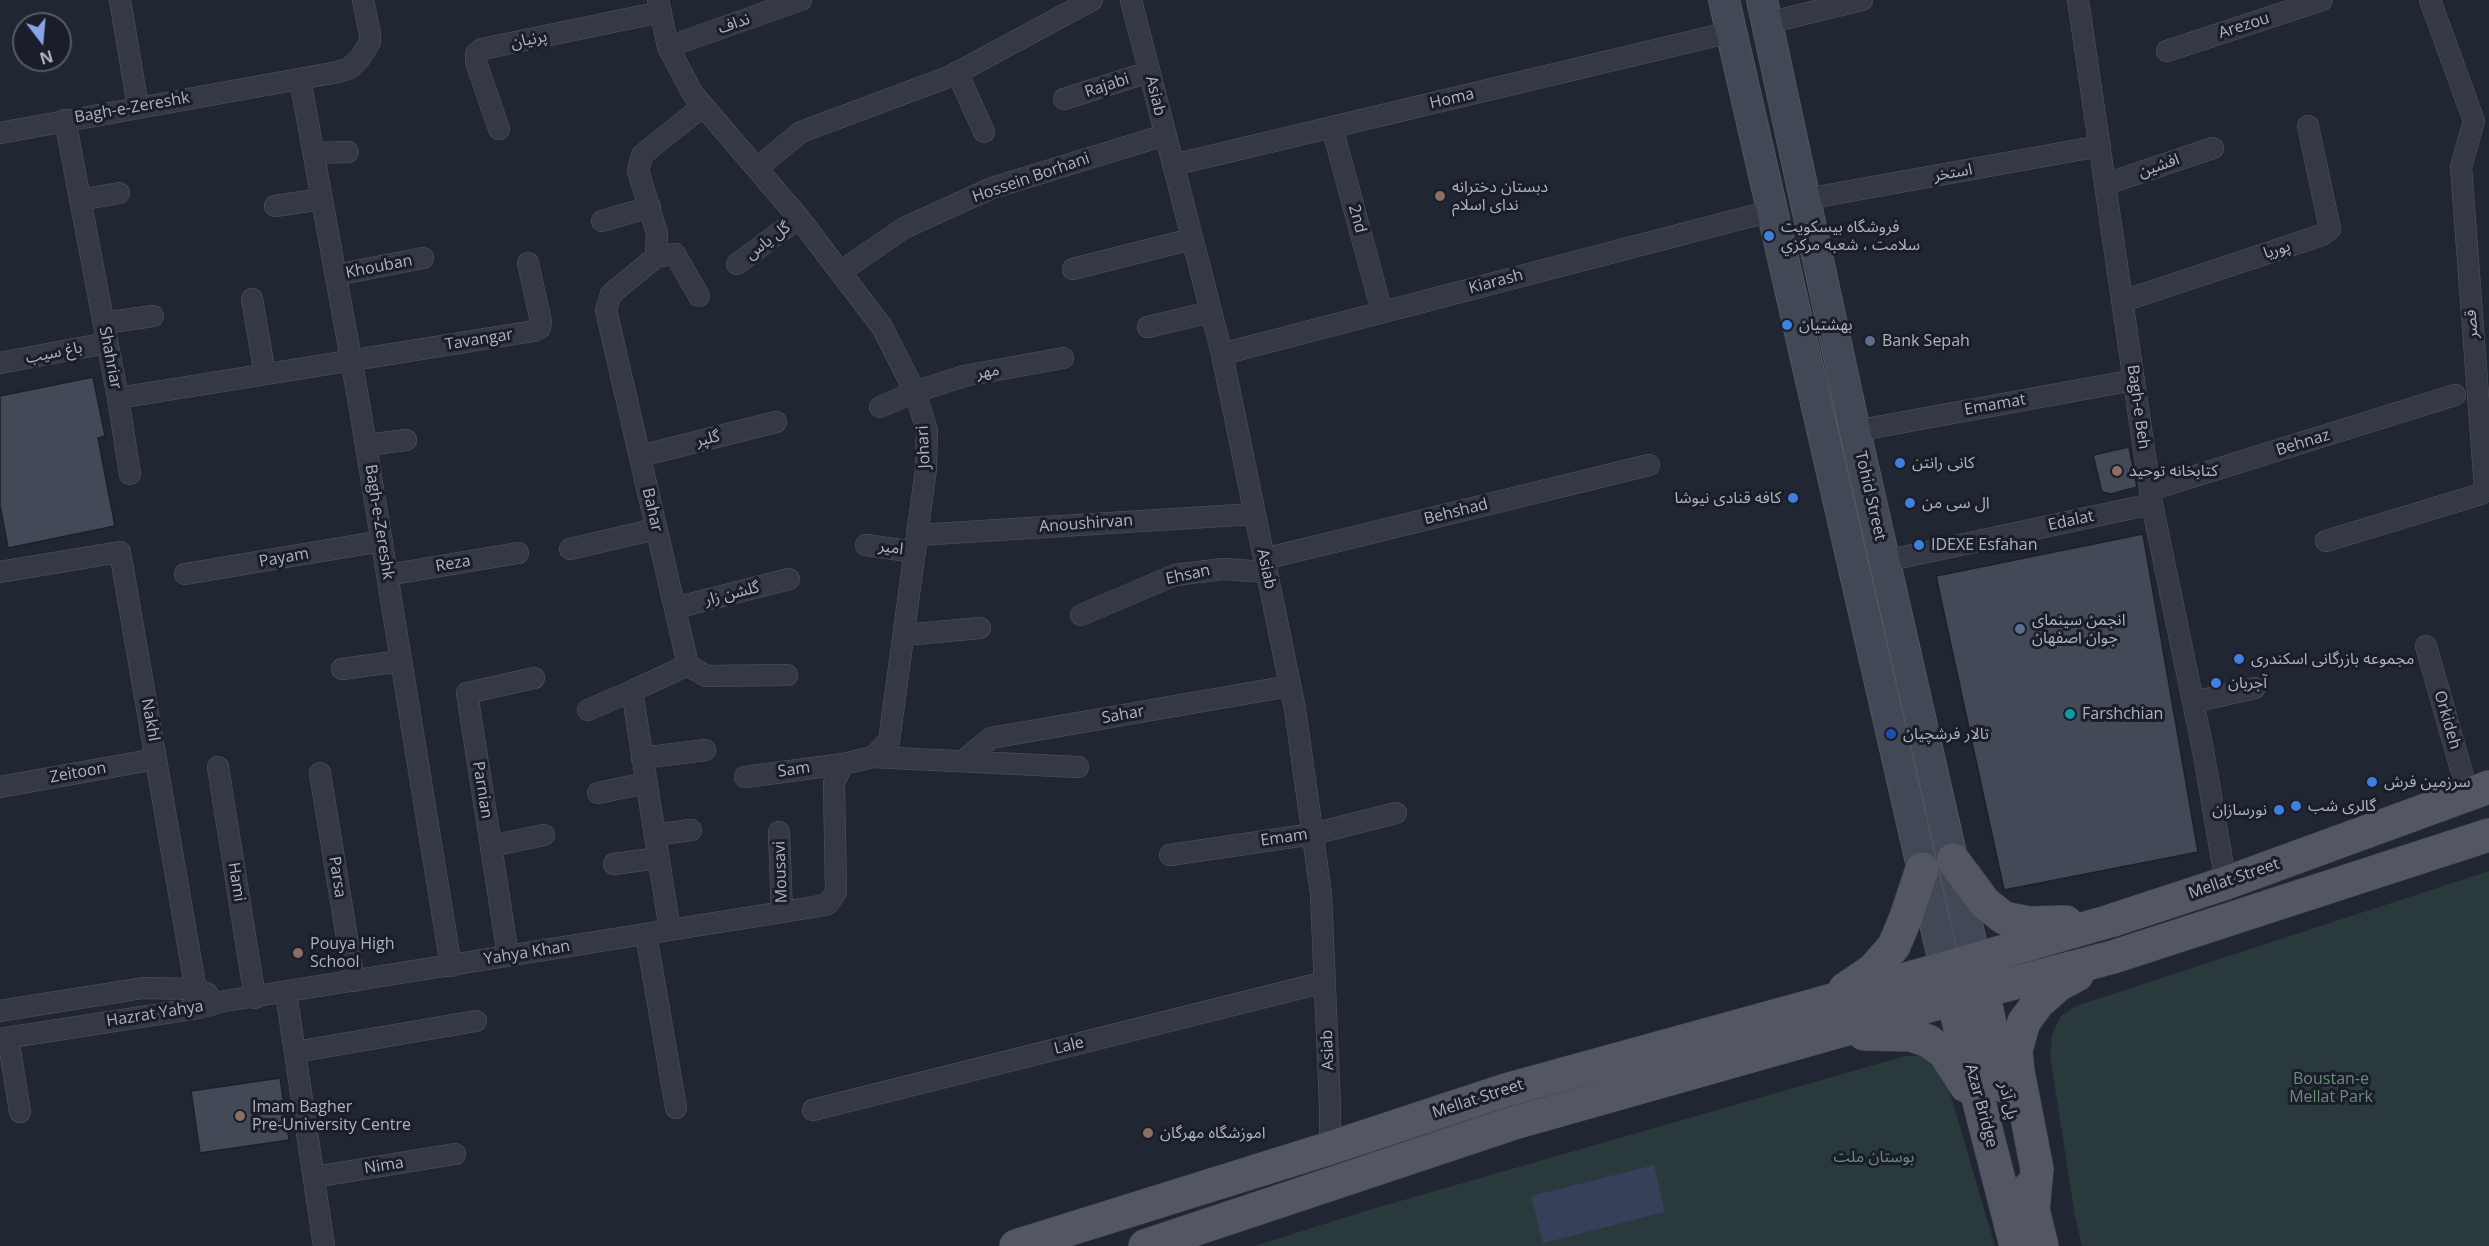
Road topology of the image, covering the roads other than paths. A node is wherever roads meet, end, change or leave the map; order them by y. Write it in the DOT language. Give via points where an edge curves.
graph roads {
  1 [pos="120,0"];
  2 [pos="363,0"];
  3 [pos="801,0"];
  4 [pos="1092,0"];
  5 [pos="1131,0"];
  6 [pos="1724,0"];
  7 [pos="1862,0"];
  8 [pos="2078,0"];
  9 [pos="2322,0"];
  10 [pos="2430,0"];
  11 [pos="659,6"];
  12 [pos="1765,11"];
  13 [pos="1731,32"];
  14 [pos="668,47"];
  15 [pos="2167,51"];
  16 [pos="957,72"];
  17 [pos="1149,72"];
  18 [pos="300,79"];
  19 [pos="1064,99"];
  20 [pos="703,106"];
  21 [pos="138,107"];
  22 [pos="65,120"];
  23 [pos="2481,120"];
  24 [pos="2308,126"];
  25 [pos="1332,127"];
  26 [pos="499,129"];
  27 [pos="984,132"];
  28 [pos="0,133"];
  29 [pos="1165,135"];
  30 [pos="1792,138"];
  31 [pos="1756,145"];
  32 [pos="2100,146"];
  33 [pos="2213,148"];
  34 [pos="348,152"];
  35 [pos="314,153"];
  36 [pos="1173,165"];
  37 [pos="757,168"];
  38 [pos="2106,184"];
  39 [pos="119,193"];
  40 [pos="322,199"];
  41 [pos="1806,199"];
  42 [pos="80,200"];
  43 [pos="275,206"];
  44 [pos="650,207"];
  45 [pos="1771,211"];
  46 [pos="799,218"];
  47 [pos="602,221"];
  48 [pos="1192,239"];
  49 [pos="656,257"];
  50 [pos="423,258"];
  51 [pos="528,263"];
  52 [pos="737,264"];
  53 [pos="1073,269"];
  54 [pos="840,272"];
  55 [pos="336,275"];
  56 [pos="699,296"];
  57 [pos="252,299"];
  58 [pos="2123,300"];
  59 [pos="1210,312"];
  60 [pos="1382,312"];
  61 [pos="153,316"];
  62 [pos="1148,327"];
  63 [pos="106,333"];
  64 [pos="1222,354"];
  65 [pos="1063,358"];
  66 [pos="352,360"];
  67 [pos="0,363"];
  68 [pos="265,374"];
  69 [pos="2134,380"];
  70 [pos="915,392"];
  71 [pos="2455,395"];
  72 [pos="118,398"];
  73 [pos="880,407"];
  74 [pos="776,422"];
  75 [pos="1855,431"];
  76 [pos="406,440"];
  77 [pos="366,445"];
  78 [pos="640,456"];
  79 [pos="1649,465"];
  80 [pos="130,474"];
  81 [pos="2151,497"];
  82 [pos="1254,514"];
  83 [pos="656,529"];
  84 [pos="382,541"];
  85 [pos="2326,541"];
  86 [pos="916,543"];
  87 [pos="866,545"];
  88 [pos="570,549"];
  89 [pos="518,553"];
  90 [pos="1885,561"];
  91 [pos="1265,565"];
  92 [pos="0,572"];
  93 [pos="185,574"];
  94 [pos="387,575"];
  95 [pos="789,579"];
  96 [pos="675,608"];
  97 [pos="1081,615"];
  98 [pos="980,628"];
  99 [pos="904,635"];
  100 [pos="2426,646"];
  101 [pos="401,661"];
  102 [pos="688,665"];
  103 [pos="342,669"];
  104 [pos="787,675"];
  105 [pos="534,678"];
  106 [pos="1290,686"];
  107 [pos="2255,688"];
  108 [pos="632,691"];
  109 [pos="2193,702"];
  110 [pos="588,710"];
  111 [pos="705,750"];
  112 [pos="873,757"];
  113 [pos="642,758"];
  114 [pos="156,759"];
  115 [pos="963,761"];
  116 [pos="843,764"];
  117 [pos="218,766"];
  118 [pos="1078,767"];
  119 [pos="320,773"];
  120 [pos="745,777"];
  121 [pos="646,783"];
  122 [pos="0,786"];
  123 [pos="2479,790"];
  124 [pos="598,793"];
  125 [pos="1396,813"];
  126 [pos="691,830"];
  127 [pos="779,832"];
  128 [pos="1313,834"];
  129 [pos="544,835"];
  130 [pos="655,835"];
  131 [pos="2489,835"];
  132 [pos="491,846"];
  133 [pos="1170,855"];
  134 [pos="658,858"];
  135 [pos="1953,860"];
  136 [pos="614,864"];
  137 [pos="1922,868"];
  138 [pos="2226,883"];
  139 [pos="782,912"];
  140 [pos="2109,921"];
  141 [pos="670,930"];
  142 [pos="646,934"];
  143 [pos="508,955"];
  144 [pos="2113,957"];
  145 [pos="1960,963"];
  146 [pos="451,966"];
  147 [pos="354,981"];
  148 [pos="1325,982"];
  149 [pos="286,993"];
  150 [pos="1968,995"];
  151 [pos="255,998"];
  152 [pos="198,999"];
  153 [pos="225,1001"];
  154 [pos="0,1011"];
  155 [pos="1829,1017"];
  156 [pos="476,1021"];
  157 [pos="4,1038"];
  158 [pos="295,1052"];
  159 [pos="676,1108"];
  160 [pos="813,1110"];
  161 [pos="20,1112"];
  162 [pos="1986,1125"];
  163 [pos="1330,1148"];
  164 [pos="455,1154"];
  165 [pos="314,1177"];
  166 [pos="2020,1226"];
  167 [pos="324,1246"];
  168 [pos="1016,1246"];
  169 [pos="1145,1246"];
  170 [pos="2042,1246"];
  1 -- 21 [label="street"];
  2 -- 18 [label="street, Bagh-e-Zereshk" via="370,42 360,58 350,68"];
  3 -- 14 [label="street, نداف"];
  4 -- 16 [label="street"];
  5 -- 17 [label="street, Asiab"];
  6 -- 13 [label="main road, Tohid Street"];
  7 -- 12 [label="street"];
  8 -- 32 [label="street, Bagh-e Beh"];
  9 -- 15 [label="street, Arezou"];
  10 -- 23 [label="street, قصر"];
  11 -- 14 [label="street, Johari"];
  11 -- 26 [label="street, پرنیان" via="482,49 476,54 476,62"];
  12 -- 30 [label="main road, Tohid Street"];
  13 -- 25 [label="street, Homa"];
  13 -- 31 [label="main road, Tohid Street"];
  14 -- 20 [label="street, Johari"];
  16 -- 27 [label="street"];
  16 -- 37 [label="street" via="801,132"];
  17 -- 19 [label="street, Rajabi"];
  17 -- 29 [label="street, Asiab"];
  18 -- 21 [label="street, Bagh-e-Zereshk"];
  18 -- 35 [label="street, Bagh-e-Zereshk"];
  20 -- 37 [label="street, Johari"];
  20 -- 44 [label="street" via="642,155 638,171"];
  21 -- 22 [label="street, Bagh-e-Zereshk"];
  22 -- 28 [label="street, Bagh-e-Zereshk"];
  22 -- 42 [label="street, Shahriar"];
  23 -- 85 [label="street, قصر" via="2461,167 2486,489 2481,494"];
  24 -- 58 [label="street, پوریا" via="2330,229 2322,235"];
  25 -- 36 [label="street, Homa"];
  25 -- 60 [label="street, 2nd"];
  29 -- 36 [label="street, Asiab"];
  29 -- 54 [label="street, Hossein Borhani" via="992,188 904,228"];
  30 -- 31 [label="main road"];
  30 -- 41 [label="main road, Tohid Street"];
  31 -- 45 [label="main road, Tohid Street"];
  32 -- 38 [label="street, Bagh-e Beh"];
  32 -- 41 [label="street, استخر"];
  33 -- 38 [label="street, افشین"];
  34 -- 35 [label="street"];
  35 -- 40 [label="street, Bagh-e-Zereshk"];
  36 -- 48 [label="street, Asiab"];
  37 -- 46 [label="street, Johari"];
  38 -- 58 [label="street, Bagh-e Beh"];
  39 -- 42 [label="street"];
  40 -- 43 [label="street"];
  40 -- 55 [label="street, Bagh-e-Zereshk"];
  41 -- 75 [label="main road, Tohid Street"];
  42 -- 63 [label="street, Shahriar"];
  44 -- 47 [label="street"];
  44 -- 49 [label="street" via="657,233"];
  45 -- 60 [label="street, Kiarash"];
  45 -- 137 [label="main road, Tohid Street"];
  46 -- 52 [label="street, گل یاس"];
  46 -- 54 [label="street, Johari"];
  48 -- 53 [label="street"];
  48 -- 59 [label="street, Asiab"];
  49 -- 56 [label="street" via="675,254"];
  49 -- 78 [label="street, Bahar" via="611,294 606,310"];
  50 -- 55 [label="street, Khouban"];
  51 -- 66 [label="street, Tavangar" via="540,328"];
  54 -- 70 [label="street, Johari" via="882,327"];
  55 -- 66 [label="street, Bagh-e-Zereshk"];
  57 -- 68 [label="street"];
  58 -- 69 [label="street, Bagh-e Beh"];
  59 -- 62 [label="street"];
  59 -- 64 [label="street, Asiab"];
  60 -- 64 [label="street, Kiarash"];
  61 -- 63 [label="street, باغ سیب"];
  63 -- 67 [label="street, باغ سیب"];
  63 -- 72 [label="street, Shahriar"];
  64 -- 82 [label="street, Asiab"];
  65 -- 70 [label="street, مهر" via="964,376"];
  66 -- 68 [label="street, Shahriar"];
  66 -- 77 [label="street, Bagh-e-Zereshk"];
  68 -- 72 [label="street, Shahriar"];
  69 -- 75 [label="street, Emamat"];
  69 -- 81 [label="street, Bagh-e Beh"];
  70 -- 73 [label="street, مهر"];
  70 -- 86 [label="street, Johari" via="927,430"];
  71 -- 81 [label="street, Behnaz"];
  72 -- 80 [label="street"];
  74 -- 78 [label="street, گلپر"];
  75 -- 90 [label="main road, Tohid Street"];
  76 -- 77 [label="street"];
  77 -- 84 [label="street, Bagh-e-Zereshk"];
  78 -- 83 [label="street, Bahar"];
  79 -- 91 [label="street, Behshad"];
  81 -- 90 [label="street, Edalat"];
  81 -- 109 [label="street, Bagh-e Beh"];
  82 -- 86 [label="street, Anoushirvan"];
  82 -- 91 [label="street, Asiab"];
  83 -- 88 [label="street"];
  83 -- 96 [label="street, Bahar"];
  84 -- 93 [label="street, Payam"];
  84 -- 94 [label="street, Bagh-e-Zereshk"];
  86 -- 87 [label="street, امیر"];
  86 -- 99 [label="street, Johari"];
  89 -- 94 [label="street, Reza"];
  90 -- 135 [label="main road, Tohid Street"];
  91 -- 97 [label="street, Ehsan" via="1175,575"];
  91 -- 106 [label="street, Asiab"];
  92 -- 114 [label="street, Nakhl" via="120,552"];
  94 -- 101 [label="street, Bagh-e-Zereshk"];
  95 -- 96 [label="street, گلشن زار"];
  96 -- 102 [label="street, Bahar"];
  98 -- 99 [label="street"];
  99 -- 112 [label="street, Johari" via="889,741"];
  100 -- 123 [label="street, Orkideh"];
  101 -- 103 [label="street"];
  101 -- 146 [label="street, Bagh-e-Zereshk"];
  102 -- 104 [label="street" via="706,676"];
  102 -- 108 [label="street"];
  105 -- 132 [label="street, Parnian" via="467,693"];
  106 -- 115 [label="street, Sahar" via="991,738"];
  106 -- 128 [label="street, Asiab"];
  107 -- 109 [label="street"];
  108 -- 110 [label="street"];
  108 -- 113 [label="street"];
  109 -- 138 [label="street, Bagh-e Beh"];
  111 -- 113 [label="street"];
  112 -- 115 [label="street"];
  112 -- 116 [label="street"];
  113 -- 121 [label="street"];
  114 -- 122 [label="street, Zeitoon"];
  114 -- 152 [label="street, Nakhl"];
  115 -- 118 [label="street"];
  116 -- 120 [label="street, Sam"];
  116 -- 139 [label="street, Yahya Khan" via="834,783 836,892 828,904"];
  117 -- 151 [label="street, Hami"];
  119 -- 147 [label="street, Parsa"];
  121 -- 124 [label="street"];
  121 -- 130 [label="street"];
  123 -- 138 [label="main road, Mellat Street"];
  125 -- 128 [label="street, Emam"];
  126 -- 130 [label="street"];
  127 -- 139 [label="street, Mousavi"];
  128 -- 133 [label="street, Emam"];
  128 -- 148 [label="street, Asiab" via="1321,894"];
  129 -- 132 [label="street"];
  130 -- 134 [label="street"];
  131 -- 144 [label="main road, Mellat Street"];
  132 -- 143 [label="street, Parnian"];
  134 -- 136 [label="street"];
  134 -- 141 [label="street"];
  135 -- 140 [label="main road" via="1985,903 2004,918 2028,923"];
  135 -- 145 [label="main road, Tohid Street"];
  137 -- 145 [label="main road, Tohid Street"];
  137 -- 155 [label="main road" via="1894,946"];
  138 -- 140 [label="main road, Mellat Street"];
  139 -- 141 [label="street, Yahya Khan"];
  140 -- 145 [label="main road, Mellat Street"];
  141 -- 142 [label="street, Yahya Khan"];
  142 -- 143 [label="street, Yahya Khan"];
  142 -- 159 [label="street"];
  143 -- 146 [label="street, Yahya Khan"];
  144 -- 150 [label="main road, Mellat Street"];
  144 -- 166 [label="main road" via="2058,985 2024,1022 2016,1050 2037,1169"];
  145 -- 150 [label="main road, Tohid Street"];
  145 -- 155 [label="main road, Mellat Street"];
  146 -- 147 [label="street, Yahya Khan"];
  147 -- 149 [label="street, Yahya Khan"];
  148 -- 160 [label="street, Lale"];
  148 -- 163 [label="street, Asiab"];
  149 -- 151 [label="street, Yahya Khan"];
  149 -- 158 [label="street"];
  150 -- 155 [label="main road, Mellat Street"];
  150 -- 162 [label="main road, Azar Bridge"];
  150 -- 166 [label="main road, پل آذر"];
  151 -- 153 [label="street, Yahya Khan"];
  152 -- 153 [label="street, Hazrat Yahya"];
  152 -- 154 [label="street, Hazrat Yahya" via="143,988"];
  152 -- 157 [label="street, Hazrat Yahya"];
  155 -- 162 [label="main road" via="1911,1035 1944,1052"];
  155 -- 163 [label="main road, Mellat Street" via="1506,1089"];
  155 -- 169 [label="main road, Mellat Street"];
  156 -- 158 [label="street"];
  157 -- 161 [label="street"];
  158 -- 165 [label="street"];
  162 -- 166 [label="main road, Azar Bridge"];
  163 -- 168 [label="main road, Mellat Street"];
  164 -- 165 [label="street, Nima"];
  165 -- 167 [label="street"];
  166 -- 170 [label="main road, Azar Bridge"];
}
